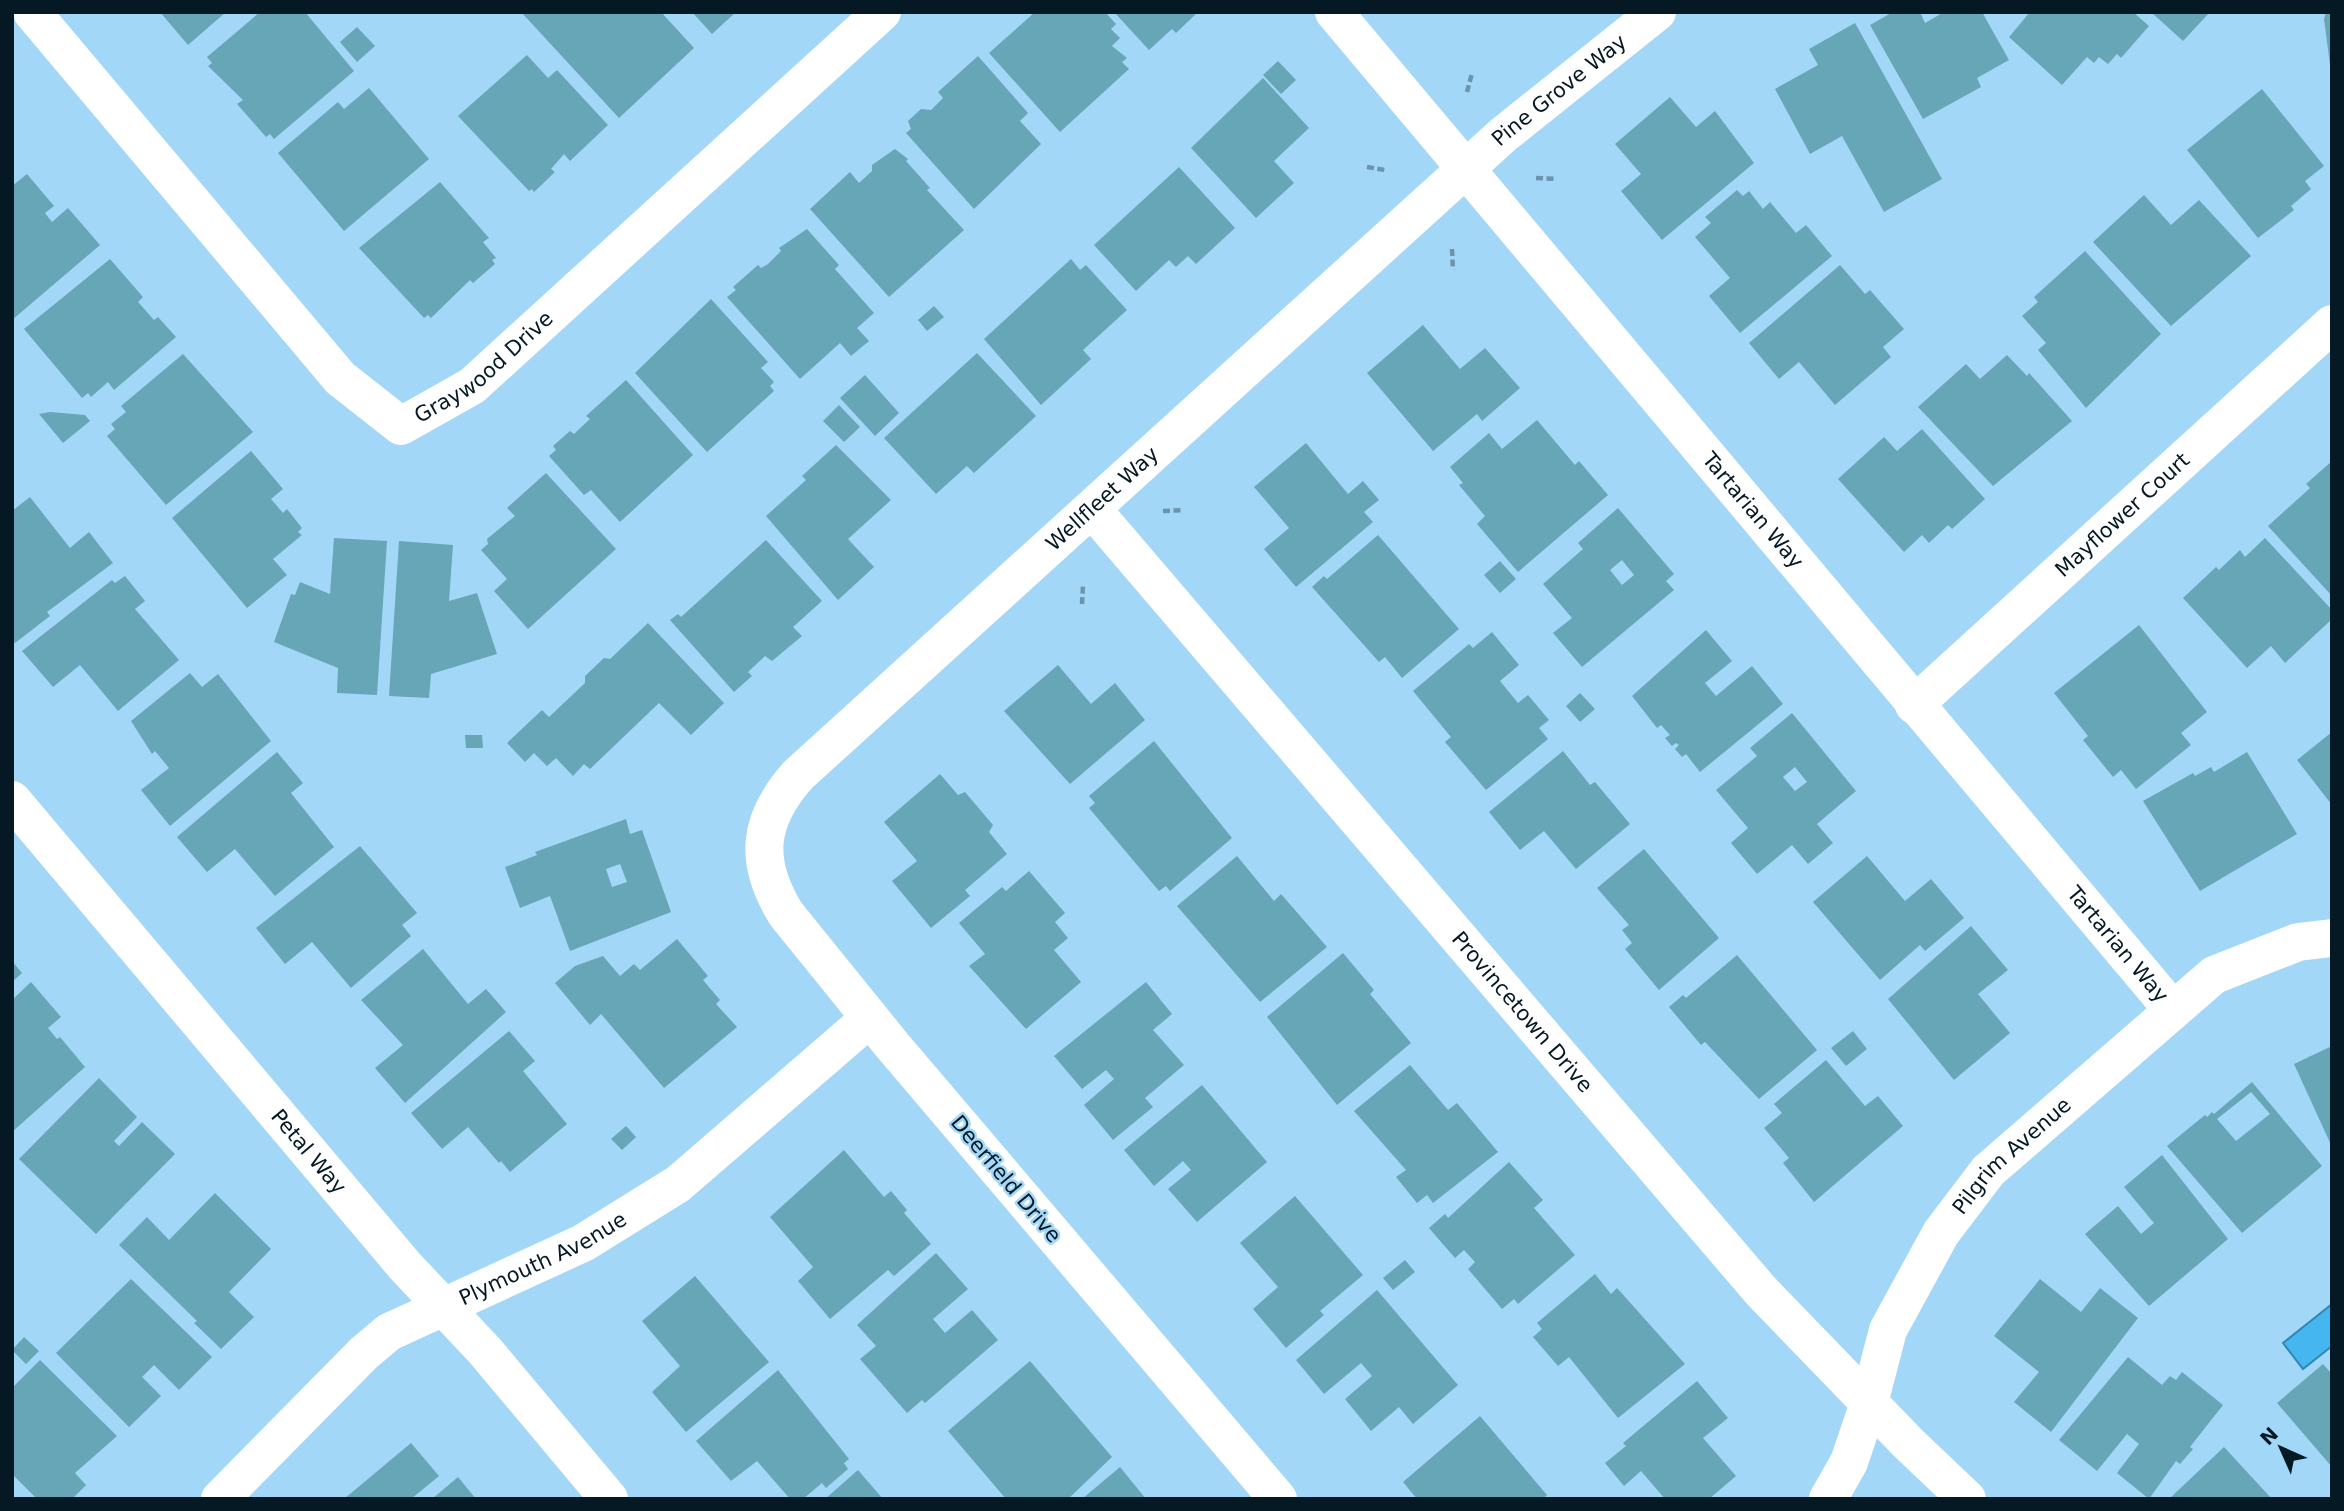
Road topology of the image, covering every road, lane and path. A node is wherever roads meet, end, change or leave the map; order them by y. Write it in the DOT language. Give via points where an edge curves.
graph roads {
  1 [pos="32,12"];
  2 [pos="882,12"];
  3 [pos="1334,12"];
  4 [pos="1657,12"];
  5 [pos="1472,74"];
  6 [pos="1467,92"];
  7 [pos="1367,167"];
  8 [pos="1385,170"];
  9 [pos="1465,171"];
  10 [pos="1536,178"];
  11 [pos="1557,179"];
  12 [pos="1452,249"];
  13 [pos="1453,270"];
  14 [pos="2332,324"];
  15 [pos="1092,509"];
  16 [pos="1184,510"];
  17 [pos="1163,511"];
  18 [pos="1083,585"];
  19 [pos="1082,604"];
  20 [pos="1914,705"];
  21 [pos="12,800"];
  22 [pos="764,843"];
  23 [pos="2332,938"];
  24 [pos="2172,1009"];
  25 [pos="870,1018"];
  26 [pos="442,1306"];
  27 [pos="1869,1403"];
  28 [pos="220,1499"];
  29 [pos="610,1499"];
  30 [pos="1278,1499"];
  31 [pos="1828,1499"];
  32 [pos="1967,1499"];
  1 -- 2 [label="street, Graywood Drive" via="340,378 401,426 472,386"];
  3 -- 9 [label="street, Tartarian Way"];
  4 -- 9 [label="street, Pine Grove Way"];
  5 -- 6 [label="path"];
  7 -- 8 [label="path"];
  9 -- 15 [label="street, Wellfleet Way"];
  9 -- 20 [label="street, Tartarian Way"];
  10 -- 11 [label="path"];
  12 -- 13 [label="path"];
  14 -- 20 [label="street, Mayflower Court"];
  15 -- 22 [label="street, Wellfleet Way" via="798,775 769,817"];
  15 -- 27 [label="street, Provincetown Drive" via="1760,1291"];
  16 -- 17 [label="path"];
  18 -- 19 [label="path"];
  20 -- 24 [label="street, Tartarian Way"];
  21 -- 26 [label="street, Petal Way"];
  22 -- 25 [label="street, Deerfield Drive" via="765,868 786,914"];
  23 -- 24 [label="street, Pilgrim Avenue" via="2298,942 2214,975"];
  24 -- 27 [label="street, Pilgrim Avenue" via="1989,1171 1973,1191 1941,1233 1888,1330"];
  25 -- 26 [label="street, Plymouth Avenue" via="678,1184 583,1243"];
  25 -- 30 [label="street, Deerfield Drive"];
  26 -- 28 [label="street, Plymouth Avenue" via="390,1332 364,1353"];
  26 -- 29 [label="street, Petal Way"];
  27 -- 31 [label="street, Pilgrim Avenue" via="1844,1472"];
  27 -- 32 [label="street, Provincetown Drive"];
}
